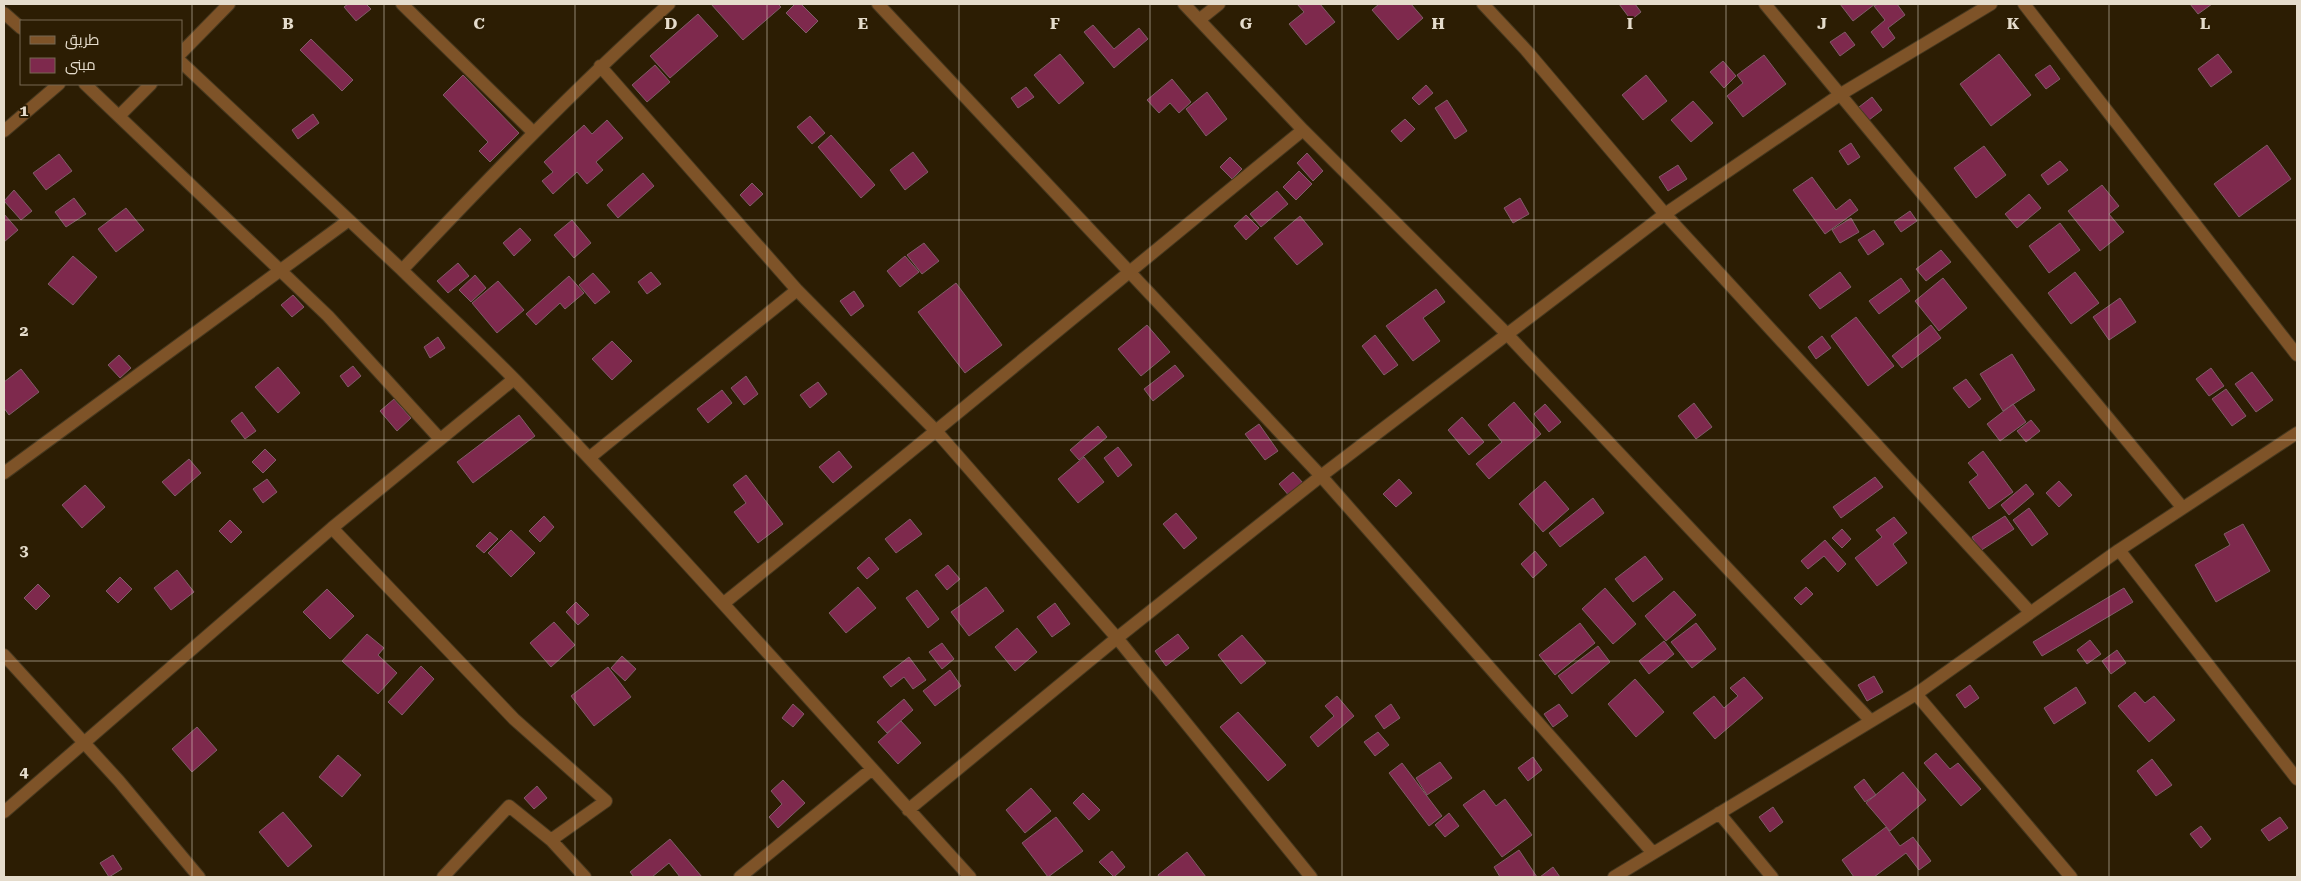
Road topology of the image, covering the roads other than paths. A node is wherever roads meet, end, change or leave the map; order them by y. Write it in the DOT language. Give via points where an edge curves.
graph roads {
  1 [pos="229,4"];
  2 [pos="402,4"];
  3 [pos="669,4"];
  4 [pos="878,4"];
  5 [pos="1184,4"];
  6 [pos="1219,4"];
  7 [pos="1483,4"];
  8 [pos="1765,4"];
  9 [pos="1991,4"];
  10 [pos="2024,4"];
  11 [pos="4,13"];
  12 [pos="1199,20"];
  13 [pos="20,27"];
  14 [pos="182,52"];
  15 [pos="182,63"];
  16 [pos="600,66"];
  17 [pos="58,85"];
  18 [pos="86,85"];
  19 [pos="150,85"];
  20 [pos="1841,94"];
  21 [pos="119,116"];
  22 [pos="1303,130"];
  23 [pos="4,131"];
  24 [pos="533,132"];
  25 [pos="1665,214"];
  26 [pos="349,220"];
  27 [pos="280,270"];
  28 [pos="402,270"];
  29 [pos="1129,272"];
  30 [pos="797,290"];
  31 [pos="1506,333"];
  32 [pos="2297,355"];
  33 [pos="514,379"];
  34 [pos="937,432"];
  35 [pos="2297,433"];
  36 [pos="440,439"];
  37 [pos="589,458"];
  38 [pos="4,473"];
  39 [pos="1321,476"];
  40 [pos="2182,507"];
  41 [pos="332,528"];
  42 [pos="2119,550"];
  43 [pos="724,603"];
  44 [pos="2030,612"];
  45 [pos="1117,638"];
  46 [pos="4,655"];
  47 [pos="1916,694"];
  48 [pos="1870,721"];
  49 [pos="85,744"];
  50 [pos="872,769"];
  51 [pos="2297,779"];
  52 [pos="908,810"];
  53 [pos="4,812"];
  54 [pos="1719,813"];
  55 [pos="551,840"];
  56 [pos="1654,853"];
  57 [pos="199,877"];
  58 [pos="443,877"];
  59 [pos="585,877"];
  60 [pos="740,877"];
  61 [pos="970,877"];
  62 [pos="1311,877"];
  63 [pos="1614,877"];
  64 [pos="1772,877"];
  65 [pos="2071,877"];
  1 -- 14 [label="street"];
  2 -- 24 [label="street"];
  3 -- 16 [label="street"];
  4 -- 29 [label="street"];
  5 -- 12 [label="street"];
  6 -- 12 [label="street"];
  7 -- 25 [label="street"];
  8 -- 20 [label="street"];
  9 -- 20 [label="street"];
  10 -- 32 [label="street"];
  11 -- 13 [label="street"];
  12 -- 22 [label="street"];
  15 -- 26 [label="street"];
  16 -- 24 [label="street"];
  16 -- 30 [label="street"];
  17 -- 23 [label="street"];
  18 -- 21 [label="street"];
  19 -- 21 [label="street"];
  20 -- 25 [label="street"];
  20 -- 40 [label="street"];
  21 -- 27 [label="street"];
  22 -- 29 [label="street"];
  22 -- 31 [label="street"];
  24 -- 28 [label="street"];
  25 -- 31 [label="street"];
  25 -- 44 [label="street"];
  26 -- 27 [label="street"];
  26 -- 28 [label="street"];
  27 -- 36 [label="street" via="328,316"];
  27 -- 38 [label="street"];
  28 -- 33 [label="street"];
  29 -- 34 [label="street"];
  29 -- 39 [label="street"];
  30 -- 34 [label="street"];
  30 -- 37 [label="street"];
  31 -- 39 [label="street"];
  31 -- 48 [label="street"];
  33 -- 36 [label="street"];
  33 -- 37 [label="street"];
  34 -- 43 [label="street"];
  34 -- 45 [label="street"];
  35 -- 40 [label="street"];
  36 -- 41 [label="street"];
  37 -- 43 [label="street"];
  39 -- 45 [label="street"];
  39 -- 56 [label="street"];
  40 -- 42 [label="street"];
  41 -- 49 [label="street"];
  41 -- 55 [label="street" via="514,719 606,801"];
  42 -- 44 [label="street"];
  42 -- 51 [label="street"];
  43 -- 50 [label="street"];
  44 -- 47 [label="street"];
  45 -- 52 [label="street"];
  45 -- 62 [label="street"];
  46 -- 49 [label="street"];
  47 -- 48 [label="street"];
  47 -- 65 [label="street"];
  48 -- 54 [label="street"];
  49 -- 53 [label="street"];
  49 -- 57 [label="street"];
  50 -- 52 [label="street"];
  50 -- 60 [label="street"];
  52 -- 61 [label="street"];
  54 -- 56 [label="street"];
  54 -- 64 [label="street"];
  55 -- 58 [label="street" via="509,806"];
  55 -- 59 [label="street"];
  56 -- 63 [label="street"];
}
